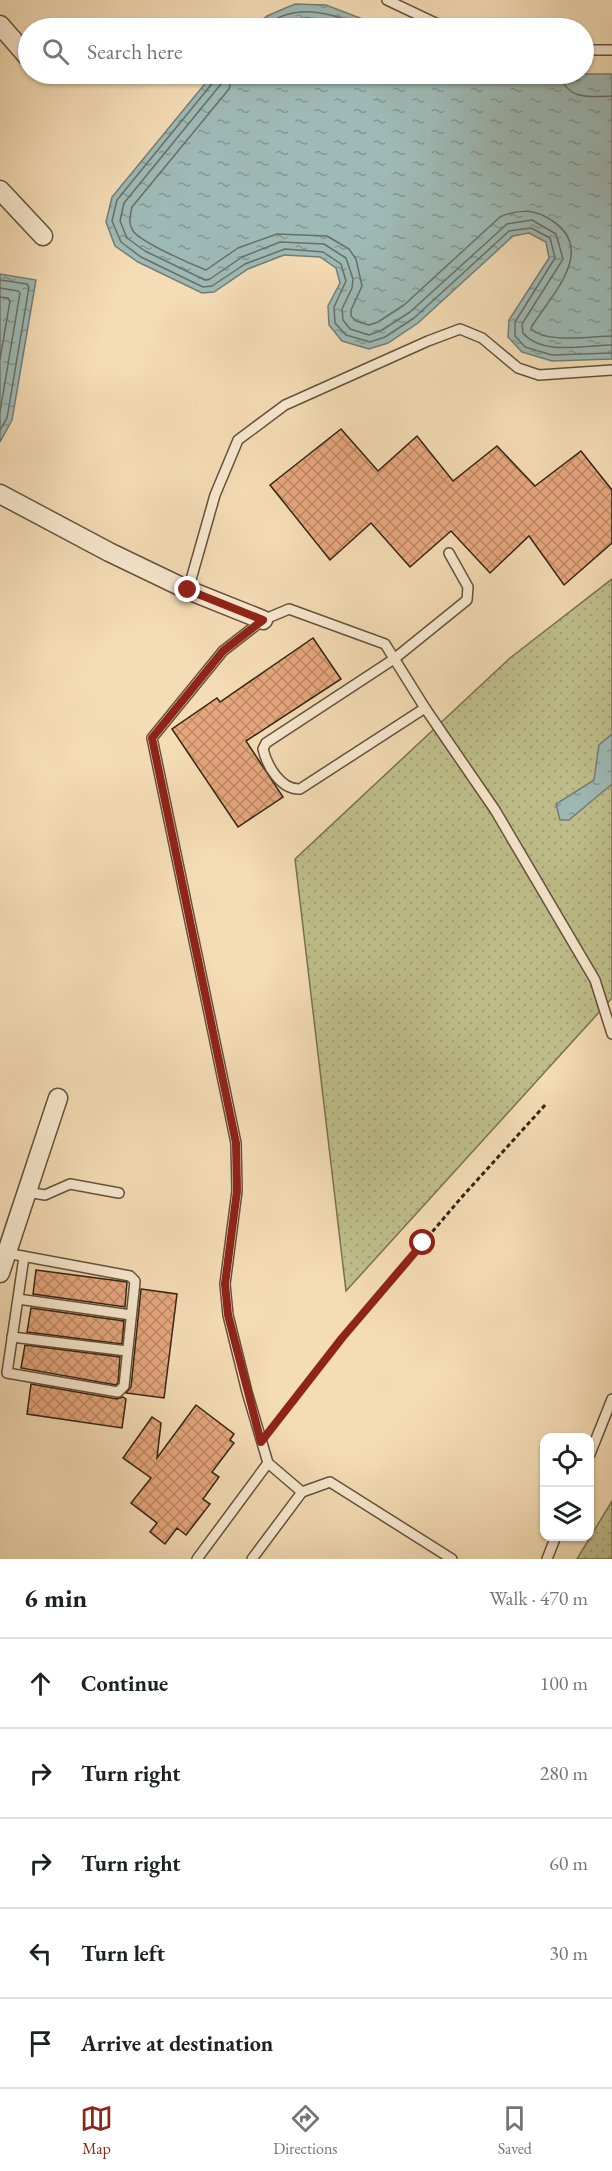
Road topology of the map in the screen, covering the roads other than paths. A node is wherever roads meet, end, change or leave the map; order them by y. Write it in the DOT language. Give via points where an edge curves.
graph roads {
  1 [pos="387,0"];
  2 [pos="425,18"];
  3 [pos="0,25"];
  4 [pos="18,46"];
  5 [pos="594,50"];
  6 [pos="612,50"];
  7 [pos="0,190"];
  8 [pos="43,236"];
  9 [pos="612,370"];
  10 [pos="0,494"];
  11 [pos="449,553"];
  12 [pos="188,590"];
  13 [pos="263,620"];
  14 [pos="394,659"];
  15 [pos="425,708"];
  16 [pos="612,1034"];
  17 [pos="58,1098"];
  18 [pos="27,1192"];
  19 [pos="119,1193"];
  20 [pos="15,1255"];
  21 [pos="0,1273"];
  22 [pos="18,1299"];
  23 [pos="131,1315"];
  24 [pos="12,1337"];
  25 [pos="128,1351"];
  26 [pos="612,1399"];
  27 [pos="594,1444"];
  28 [pos="268,1463"];
  29 [pos="302,1492"];
  30 [pos="554,1541"];
  31 [pos="197,1559"];
  32 [pos="252,1559"];
  33 [pos="452,1559"];
  34 [pos="548,1559"];
  1 -- 2 [label="lane"];
  3 -- 4 [label="street"];
  5 -- 6 [label="lane"];
  7 -- 8 [label="street"];
  9 -- 12 [label="lane" via="539,375 518,368 482,338 460,328 285,405 238,440 215,495"];
  10 -- 12 [label="street"];
  11 -- 14 [label="lane" via="468,587 467,600"];
  12 -- 13 [label="street"];
  13 -- 14 [label="lane" via="289,609 385,644"];
  13 -- 28 [label="lane" via="223,651 152,738 236,1143 237,1191 225,1284 228,1315"];
  14 -- 15 [label="lane"];
  14 -- 15 [label="lane" via="266,743 265,757 283,786 300,789"];
  15 -- 16 [label="lane" via="495,810 595,980"];
  17 -- 18 [label="street"];
  18 -- 19 [label="lane" via="45,1195 70,1184"];
  18 -- 20 [label="street"];
  20 -- 21 [label="street"];
  20 -- 22 [label="lane"];
  20 -- 23 [label="lane" via="130,1276 135,1281"];
  22 -- 23 [label="lane"];
  22 -- 24 [label="lane"];
  23 -- 25 [label="lane"];
  24 -- 25 [label="lane"];
  24 -- 25 [label="lane" via="7,1373 118,1392 124,1386"];
  26 -- 27 [label="lane"];
  28 -- 29 [label="lane"];
  28 -- 31 [label="lane"];
  29 -- 32 [label="lane"];
  29 -- 33 [label="lane" via="330,1482"];
  30 -- 34 [label="lane"];
}
